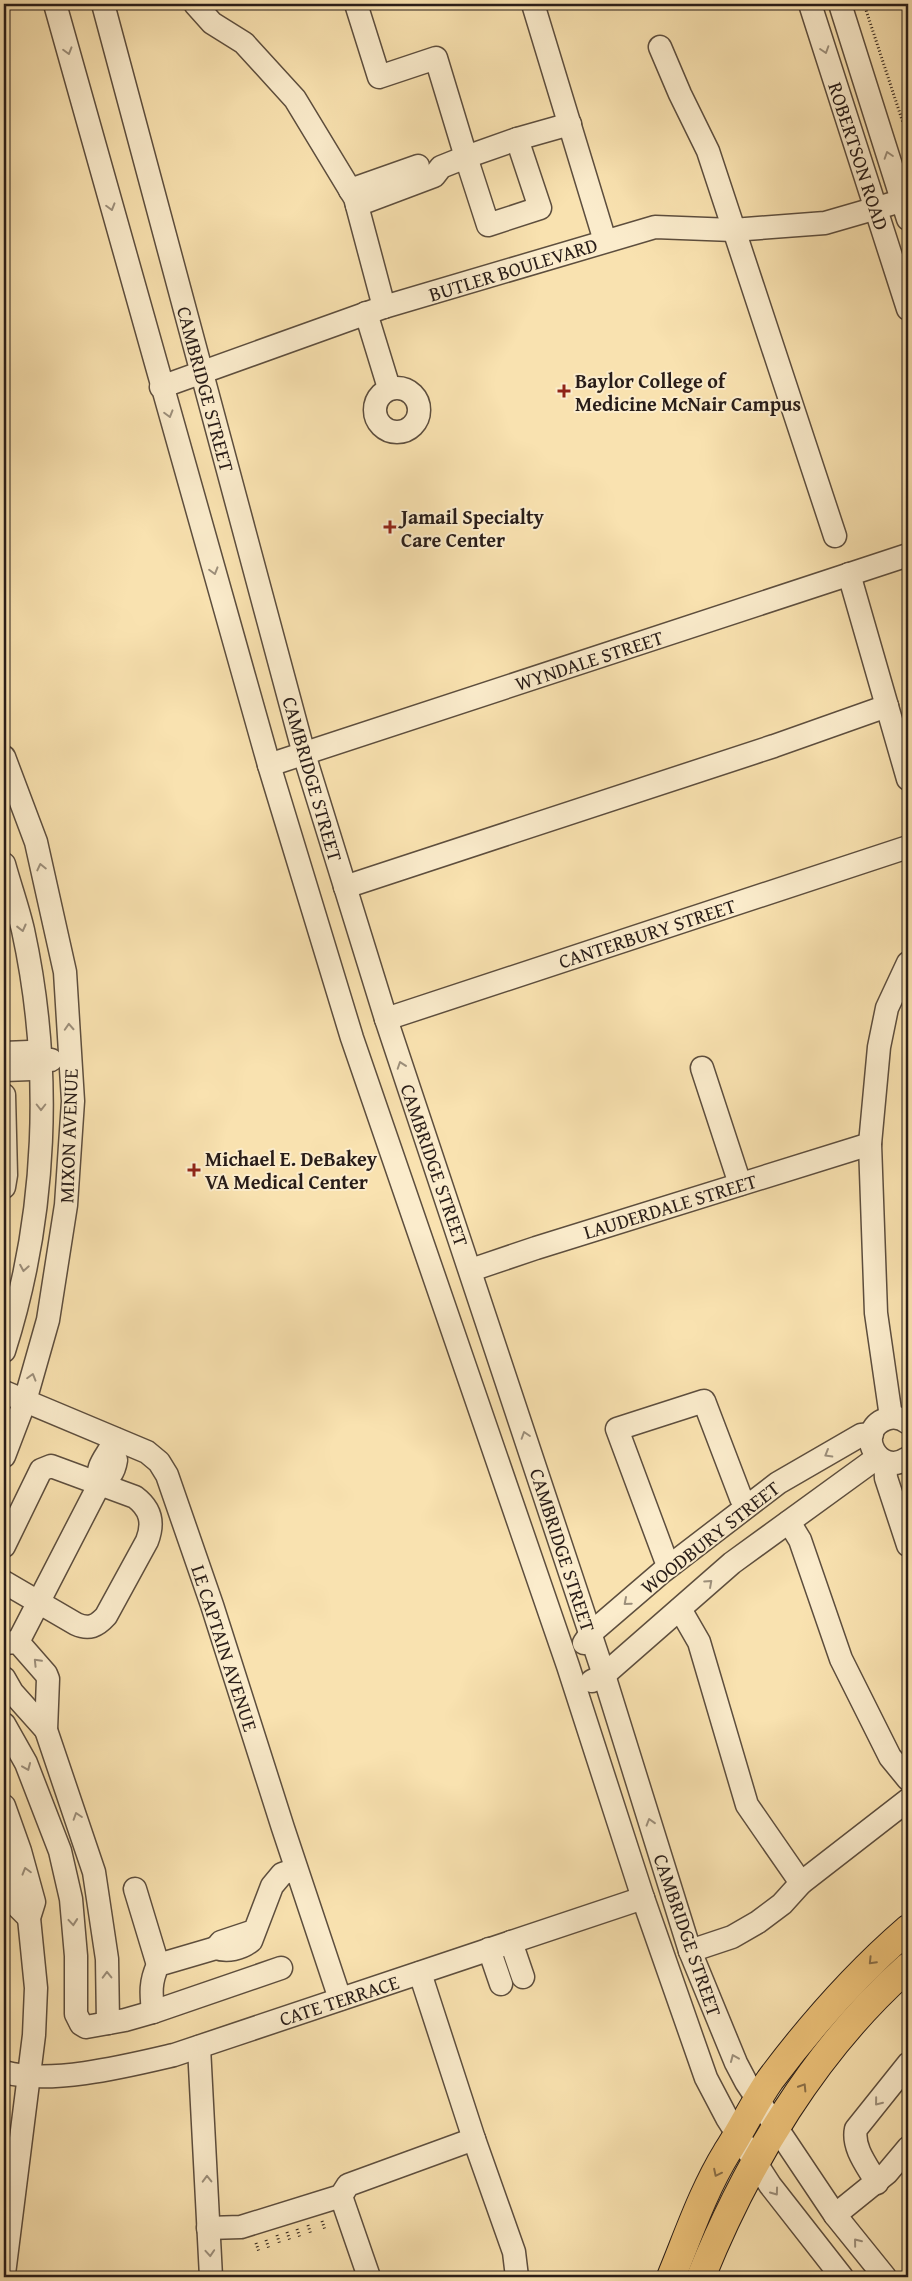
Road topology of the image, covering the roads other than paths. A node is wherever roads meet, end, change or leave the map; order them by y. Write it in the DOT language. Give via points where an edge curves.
graph roads {
  1 [pos="55,4"];
  2 [pos="103,4"];
  3 [pos="195,4"];
  4 [pos="356,4"];
  5 [pos="533,4"];
  6 [pos="810,4"];
  7 [pos="840,4"];
  8 [pos="660,47"];
  9 [pos="571,131"];
  10 [pos="517,139"];
  11 [pos="466,157"];
  12 [pos="354,198"];
  13 [pos="906,206"];
  14 [pos="877,209"];
  15 [pos="733,230"];
  16 [pos="605,241"];
  17 [pos="908,309"];
  18 [pos="375,310"];
  19 [pos="202,371"];
  20 [pos="161,387"];
  21 [pos="389,388"];
  22 [pos="835,536"];
  23 [pos="908,555"];
  24 [pos="849,574"];
  25 [pos="887,706"];
  26 [pos="304,754"];
  27 [pos="4,757"];
  28 [pos="269,765"];
  29 [pos="908,780"];
  30 [pos="908,847"];
  31 [pos="4,864"];
  32 [pos="345,887"];
  33 [pos="908,963"];
  34 [pos="386,1020"];
  35 [pos="4,1053"];
  36 [pos="40,1058"];
  37 [pos="71,1062"];
  38 [pos="702,1068"];
  39 [pos="4,1070"];
  40 [pos="4,1095"];
  41 [pos="870,1144"];
  42 [pos="740,1184"];
  43 [pos="4,1187"];
  44 [pos="471,1270"];
  45 [pos="4,1351"];
  46 [pos="4,1392"];
  47 [pos="25,1401"];
  48 [pos="900,1420"];
  49 [pos="872,1434"];
  50 [pos="112,1446"];
  51 [pos="4,1456"];
  52 [pos="908,1458"];
  53 [pos="882,1459"];
  54 [pos="99,1484"];
  55 [pos="747,1506"];
  56 [pos="789,1522"];
  57 [pos="908,1545"];
  58 [pos="4,1546"];
  59 [pos="668,1561"];
  60 [pos="4,1582"];
  61 [pos="39,1603"];
  62 [pos="680,1609"];
  63 [pos="590,1634"];
  64 [pos="11,1642"];
  65 [pos="568,1666"];
  66 [pos="604,1674"];
  67 [pos="4,1678"];
  68 [pos="576,1690"];
  69 [pos="4,1724"];
  70 [pos="46,1730"];
  71 [pos="908,1779"];
  72 [pos="908,1800"];
  73 [pos="4,1806"];
  74 [pos="4,1860"];
  75 [pos="296,1869"];
  76 [pos="801,1883"];
  77 [pos="135,1889"];
  78 [pos="643,1898"];
  79 [pos="29,1918"];
  80 [pos="908,1928"];
  81 [pos="501,1946"];
  82 [pos="690,1951"];
  83 [pos="158,1966"];
  84 [pos="281,1968"];
  85 [pos="420,1973"];
  86 [pos="905,1976"];
  87 [pos="513,1980"];
  88 [pos="340,1999"];
  89 [pos="153,2012"];
  90 [pos="108,2024"];
  91 [pos="199,2047"];
  92 [pos="908,2064"];
  93 [pos="4,2072"];
  94 [pos="29,2077"];
  95 [pos="758,2100"];
  96 [pos="776,2128"];
  97 [pos="738,2138"];
  98 [pos="474,2139"];
  99 [pos="908,2148"];
  100 [pos="754,2164"];
  101 [pos="877,2183"];
  102 [pos="341,2196"];
  103 [pos="835,2215"];
  104 [pos="208,2228"];
  105 [pos="4,2274"];
  106 [pos="212,2277"];
  107 [pos="369,2277"];
  108 [pos="517,2277"];
  109 [pos="671,2277"];
  110 [pos="701,2277"];
  111 [pos="842,2277"];
  112 [pos="885,2277"];
  1 -- 20 [label="street, CAMBRIDGE STREET, one-way"];
  2 -- 19 [label="street, CAMBRIDGE STREET"];
  3 -- 12 [label="street" via="212,23 244,43 296,99"];
  4 -- 11 [label="street" via="380,77 436,58"];
  5 -- 9 [label="street"];
  6 -- 14 [label="street, ROBERTSON ROAD, one-way"];
  13 -- 7 [label="street, ROBERTSON ROAD, one-way"];
  8 -- 15 [label="street" via="708,151"];
  9 -- 10 [label="street"];
  9 -- 16 [label="street"];
  10 -- 11 [label="street"];
  10 -- 11 [label="street" via="540,208 488,225"];
  11 -- 12 [label="street" via="440,167 428,162"];
  12 -- 18 [label="street"];
  13 -- 14 [label="street, BUTLER BOULEVARD"];
  14 -- 15 [label="street, BUTLER BOULEVARD" via="825,222"];
  14 -- 17 [label="street, ROBERTSON ROAD"];
  15 -- 16 [label="street, BUTLER BOULEVARD" via="655,227"];
  15 -- 22 [label="street"];
  16 -- 18 [label="street, BUTLER BOULEVARD"];
  18 -- 19 [label="street, BUTLER BOULEVARD"];
  18 -- 21 [label="street"];
  19 -- 20 [label="street, BUTLER BOULEVARD"];
  19 -- 26 [label="street, CAMBRIDGE STREET"];
  20 -- 28 [label="street, CAMBRIDGE STREET, one-way"];
  23 -- 24 [label="street, WYNDALE STREET"];
  24 -- 25 [label="street"];
  24 -- 26 [label="street, WYNDALE STREET"];
  25 -- 29 [label="street"];
  25 -- 32 [label="street"];
  26 -- 28 [label="street, WYNDALE STREET"];
  26 -- 32 [label="street, CAMBRIDGE STREET"];
  37 -- 27 [label="street, MIXON AVENUE, one-way" via="65,972 36,842"];
  28 -- 65 [label="street, CAMBRIDGE STREET" via="352,1038"];
  30 -- 34 [label="street, CANTERBURY STREET"];
  31 -- 36 [label="street, MIXON AVENUE, one-way" via="31,972"];
  32 -- 34 [label="street, CAMBRIDGE STREET"];
  33 -- 41 [label="street" via="887,1008 879,1047"];
  44 -- 34 [label="street, CAMBRIDGE STREET, one-way"];
  35 -- 36 [label="street" via="29,1052"];
  36 -- 37 [label="street"];
  36 -- 39 [label="street" via="31,1069"];
  36 -- 45 [label="street, MIXON AVENUE, one-way" via="41,1122 36,1190 22,1279"];
  47 -- 37 [label="street, MIXON AVENUE, one-way" via="48,1320 66,1204 73,1101"];
  38 -- 42 [label="street"];
  40 -- 43 [label="street"];
  41 -- 42 [label="street, LAUDERDALE STREET"];
  41 -- 48 [label="street" via="876,1313"];
  42 -- 44 [label="street, LAUDERDALE STREET"];
  63 -- 44 [label="street, CAMBRIDGE STREET, one-way"];
  46 -- 47 [label="street, LE CAPTAIN AVENUE"];
  47 -- 50 [label="street, LE CAPTAIN AVENUE"];
  47 -- 51 [label="street, MIXON AVENUE"];
  48 -- 49 [label="street" via="879,1423"];
  49 -- 53 [label="street" via="872,1447"];
  49 -- 55 [label="street, WOODBURY STREET, one-way" via="861,1435 778,1483"];
  50 -- 54 [label="street" via="97,1473"];
  50 -- 75 [label="street, LE CAPTAIN AVENUE" via="154,1456 171,1484"];
  52 -- 53 [label="street" via="900,1462"];
  53 -- 56 [label="street, WOODBURY STREET"];
  53 -- 57 [label="street"];
  54 -- 58 [label="street" via="46,1467"];
  54 -- 61 [label="street"];
  54 -- 61 [label="street" via="135,1497 144,1505 151,1517 147,1541 106,1616 97,1624 83,1627"];
  55 -- 59 [label="street, WOODBURY STREET"];
  55 -- 59 [label="street" via="741,1498 704,1401 617,1429"];
  62 -- 56 [label="street, WOODBURY STREET, one-way" via="732,1563"];
  56 -- 71 [label="street" via="800,1540 841,1659 890,1757"];
  59 -- 63 [label="street, WOODBURY STREET, one-way"];
  60 -- 61 [label="street"];
  61 -- 64 [label="street"];
  62 -- 66 [label="street, WOODBURY STREET"];
  62 -- 76 [label="street" via="699,1642 747,1805"];
  63 -- 65 [label="street, WOODBURY STREET"];
  63 -- 66 [label="street, CAMBRIDGE STREET"];
  70 -- 64 [label="street, one-way" via="48,1679 43,1668"];
  65 -- 68 [label="street, CAMBRIDGE STREET"];
  66 -- 68 [label="street, WOODBURY STREET"];
  82 -- 66 [label="street, CAMBRIDGE STREET, one-way"];
  67 -- 70 [label="street" via="12,1692"];
  68 -- 78 [label="street, CAMBRIDGE STREET"];
  69 -- 90 [label="street, one-way" via="26,1763 60,1851 71,1899 76,1956 76,2014 86,2027"];
  90 -- 70 [label="street, one-way" via="107,1959 94,1872"];
  72 -- 76 [label="street"];
  79 -- 73 [label="street, one-way" via="34,1902"];
  74 -- 79 [label="street" via="17,1906"];
  75 -- 83 [label="street" via="282,1874 272,1886 254,1931 221,1942 216,1948"];
  75 -- 88 [label="street, LE CAPTAIN AVENUE"];
  76 -- 82 [label="street" via="782,1904 758,1922 732,1937"];
  77 -- 83 [label="street"];
  78 -- 81 [label="street, CATE TERRACE"];
  78 -- 97 [label="street, CAMBRIDGE STREET" via="706,2078"];
  79 -- 94 [label="street" via="36,1988"];
  80 -- 95 [label="main road, one-way" via="825,2010"];
  81 -- 85 [label="street, CATE TERRACE"];
  81 -- 87 [label="street"];
  95 -- 82 [label="street, CAMBRIDGE STREET, one-way" via="736,2063"];
  83 -- 89 [label="street" via="151,1980"];
  84 -- 89 [label="street"];
  85 -- 88 [label="street, CATE TERRACE"];
  85 -- 98 [label="street"];
  96 -- 86 [label="main road, one-way" via="845,2030"];
  88 -- 91 [label="street, CATE TERRACE"];
  89 -- 90 [label="street"];
  91 -- 94 [label="street, CATE TERRACE" via="174,2056 111,2068"];
  104 -- 91 [label="street, one-way"];
  92 -- 101 [label="street, one-way" via="856,2129 856,2146"];
  93 -- 94 [label="street, CATE TERRACE"];
  94 -- 105 [label="street"];
  95 -- 96 [label="street, CAMBRIDGE STREET"];
  95 -- 97 [label="main road"];
  96 -- 100 [label="main road"];
  96 -- 103 [label="street, CAMBRIDGE STREET"];
  97 -- 100 [label="street, CAMBRIDGE STREET"];
  97 -- 109 [label="main road, one-way" via="700,2207"];
  98 -- 102 [label="street" via="348,2185"];
  98 -- 108 [label="street" via="514,2252"];
  99 -- 101 [label="street"];
  100 -- 110 [label="main road" via="723,2223"];
  100 -- 111 [label="street, CAMBRIDGE STREET, one-way"];
  101 -- 103 [label="street"];
  102 -- 104 [label="street" via="241,2227"];
  102 -- 107 [label="street"];
  112 -- 103 [label="street, CAMBRIDGE STREET, one-way"];
  104 -- 106 [label="street, one-way"];
}
